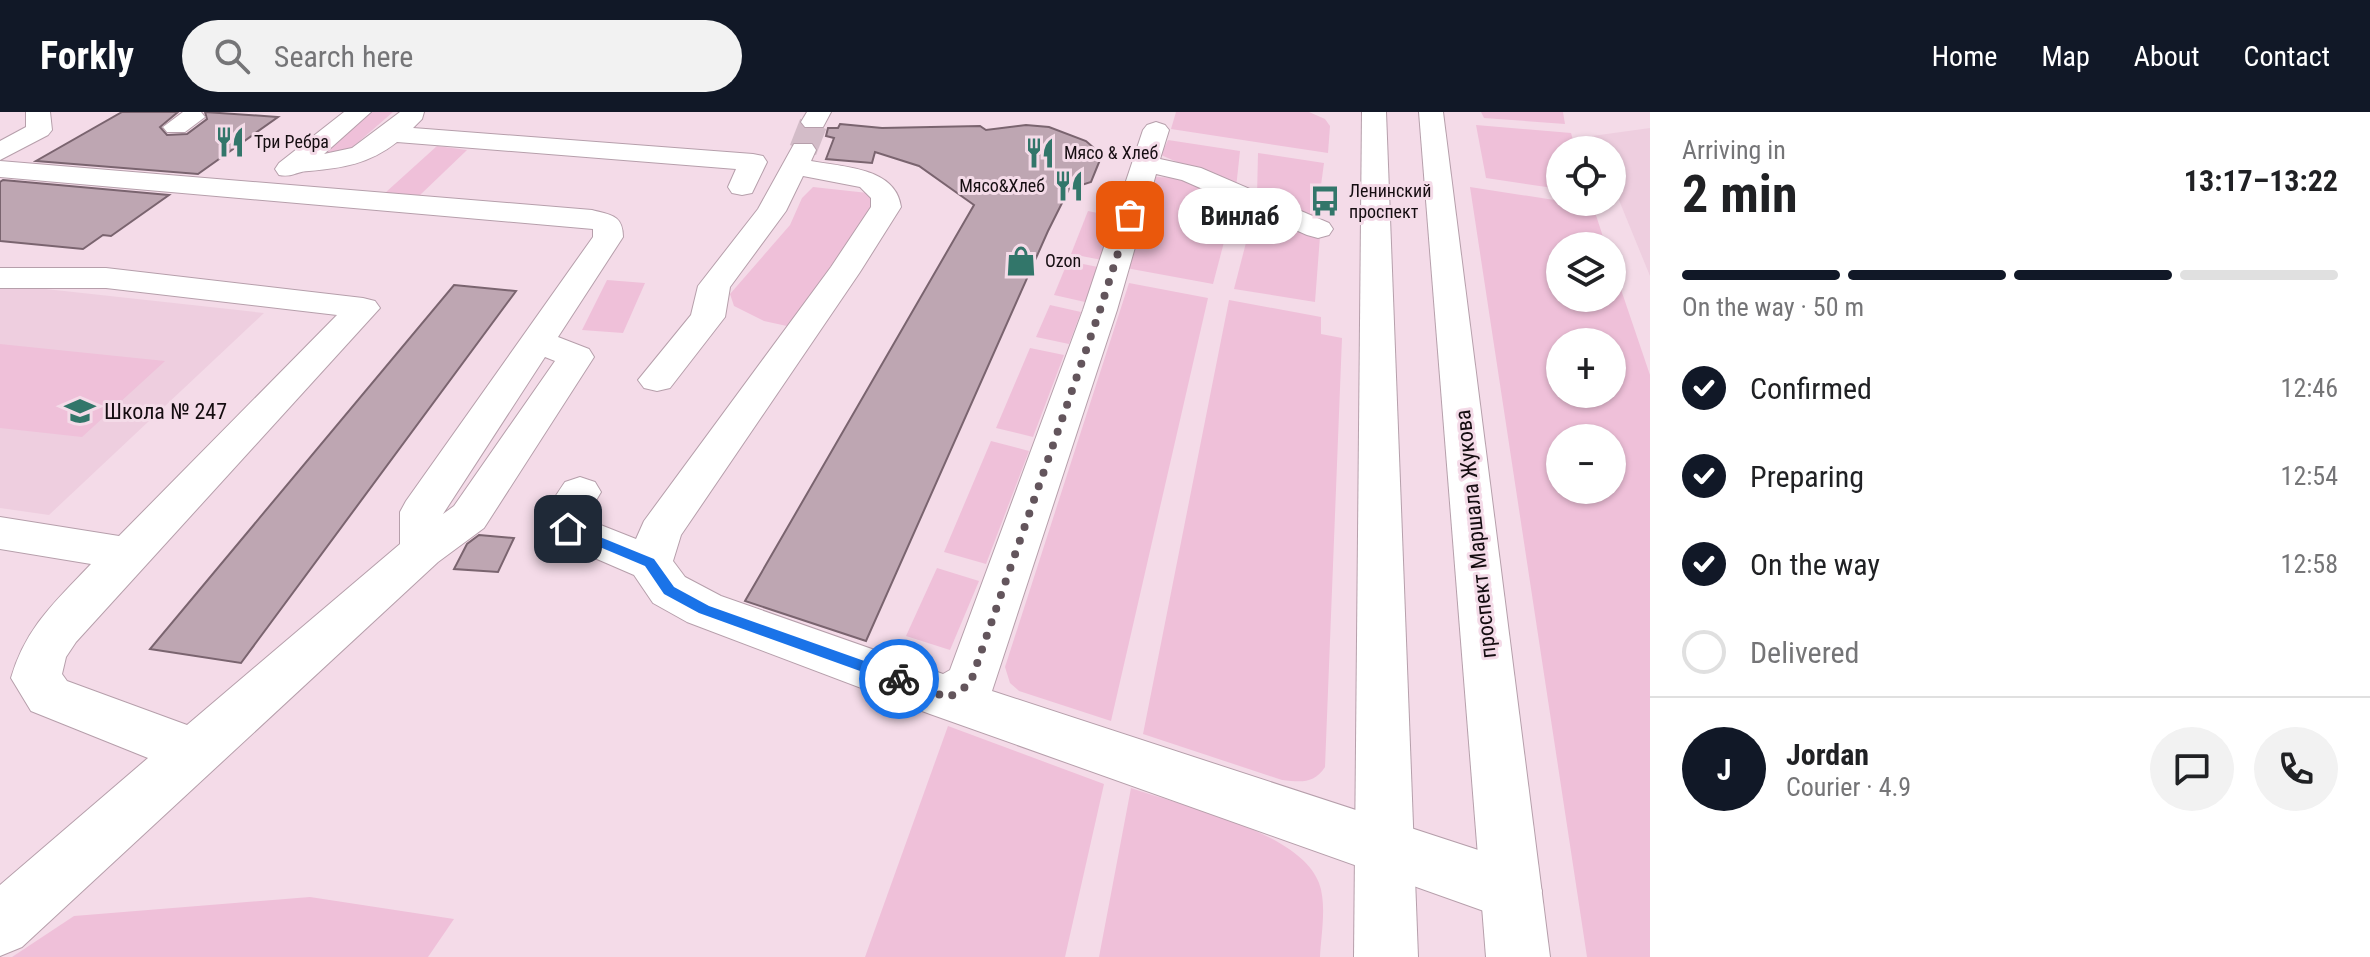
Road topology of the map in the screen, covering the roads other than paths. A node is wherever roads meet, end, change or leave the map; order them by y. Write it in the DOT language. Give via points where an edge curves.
graph roads {
  1 [pos="38,112"];
  2 [pos="359,112"];
  3 [pos="414,112"];
  4 [pos="1374,112"];
  5 [pos="1431,112"];
  6 [pos="392,134"];
  7 [pos="0,152"];
  8 [pos="298,162"];
  9 [pos="0,169"];
  10 [pos="742,187"];
  11 [pos="262,190"];
  12 [pos="1318,229"];
  13 [pos="0,278"];
  14 [pos="657,380"];
  15 [pos="580,492"];
  16 [pos="0,533"];
  17 [pos="128,554"];
  18 [pos="650,563"];
  19 [pos="948,698"];
  20 [pos="195,752"];
  21 [pos="1385,850"];
  22 [pos="1512,891"];
  23 [pos="0,925"];
  24 [pos="1386,957"];
  25 [pos="1518,957"];
  1 -- 7 [label="main road" via="39,130"];
  2 -- 8 [label="main road"];
  3 -- 6 [label="main road"];
  4 -- 21 [label="main road"];
  5 -- 22 [label="main road, проспект Маршала Жукова"];
  6 -- 8 [label="main road" via="364,155 339,162"];
  6 -- 10 [label="main road" via="753,162"];
  8 -- 11 [label="main road"];
  9 -- 11 [label="main road"];
  11 -- 20 [label="main road" via="592,219 608,224 608,237 421,512 422,550"];
  12 -- 19 [label="main road" via="1191,174 1151,147 970,684"];
  13 -- 17 [label="main road" via="106,278 363,308"];
  14 -- 18 [label="main road" via="708,317 714,286 771,211 799,158 869,181 885,196 886,207 844,272 660,532"];
  15 -- 18 [label="main road" via="566,514 568,529"];
  16 -- 17 [label="main road"];
  17 -- 20 [label="main road" via="59,628 43,652 36,678 49,696"];
  18 -- 19 [label="main road" via="669,590 704,609"];
  19 -- 21 [label="main road"];
  20 -- 23 [label="main road"];
  21 -- 22 [label="main road"];
  21 -- 24 [label="main road"];
  22 -- 25 [label="main road, проспект Маршала Жукова"];
}
